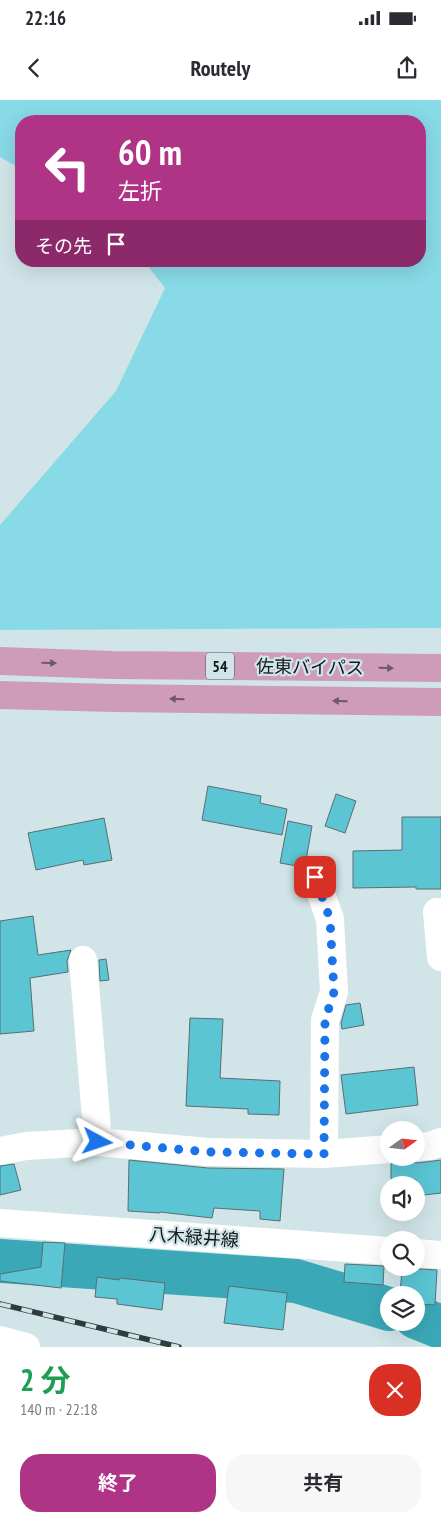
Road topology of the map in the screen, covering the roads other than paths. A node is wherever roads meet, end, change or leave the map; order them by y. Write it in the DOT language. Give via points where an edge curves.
graph roads {
  1 [pos="0,662"];
  2 [pos="441,668"];
  3 [pos="0,695"];
  4 [pos="441,702"];
  5 [pos="315,877"];
  6 [pos="437,912"];
  7 [pos="441,957"];
  8 [pos="83,960"];
  9 [pos="98,1142"];
  10 [pos="441,1142"];
  11 [pos="425,1146"];
  12 [pos="380,1150"];
  13 [pos="0,1151"];
  14 [pos="324,1154"];
  15 [pos="0,1223"];
  16 [pos="380,1250"];
  17 [pos="425,1254"];
  18 [pos="441,1255"];
  19 [pos="0,1340"];
  20 [pos="26,1347"];
  1 -- 2 [label="highway, 佐東バイパス / 54, one-way"];
  4 -- 3 [label="highway, 佐東バイパス / 54, one-way"];
  5 -- 14 [label="street" via="330,919 334,992 325,1020"];
  6 -- 7 [label="street"];
  8 -- 9 [label="street"];
  9 -- 13 [label="street" via="26,1146"];
  9 -- 14 [label="street" via="208,1152"];
  10 -- 11 [label="street"];
  12 -- 14 [label="street"];
  15 -- 16 [label="street, 八木緑井線"];
  17 -- 18 [label="street"];
  19 -- 20 [label="street"];
}
